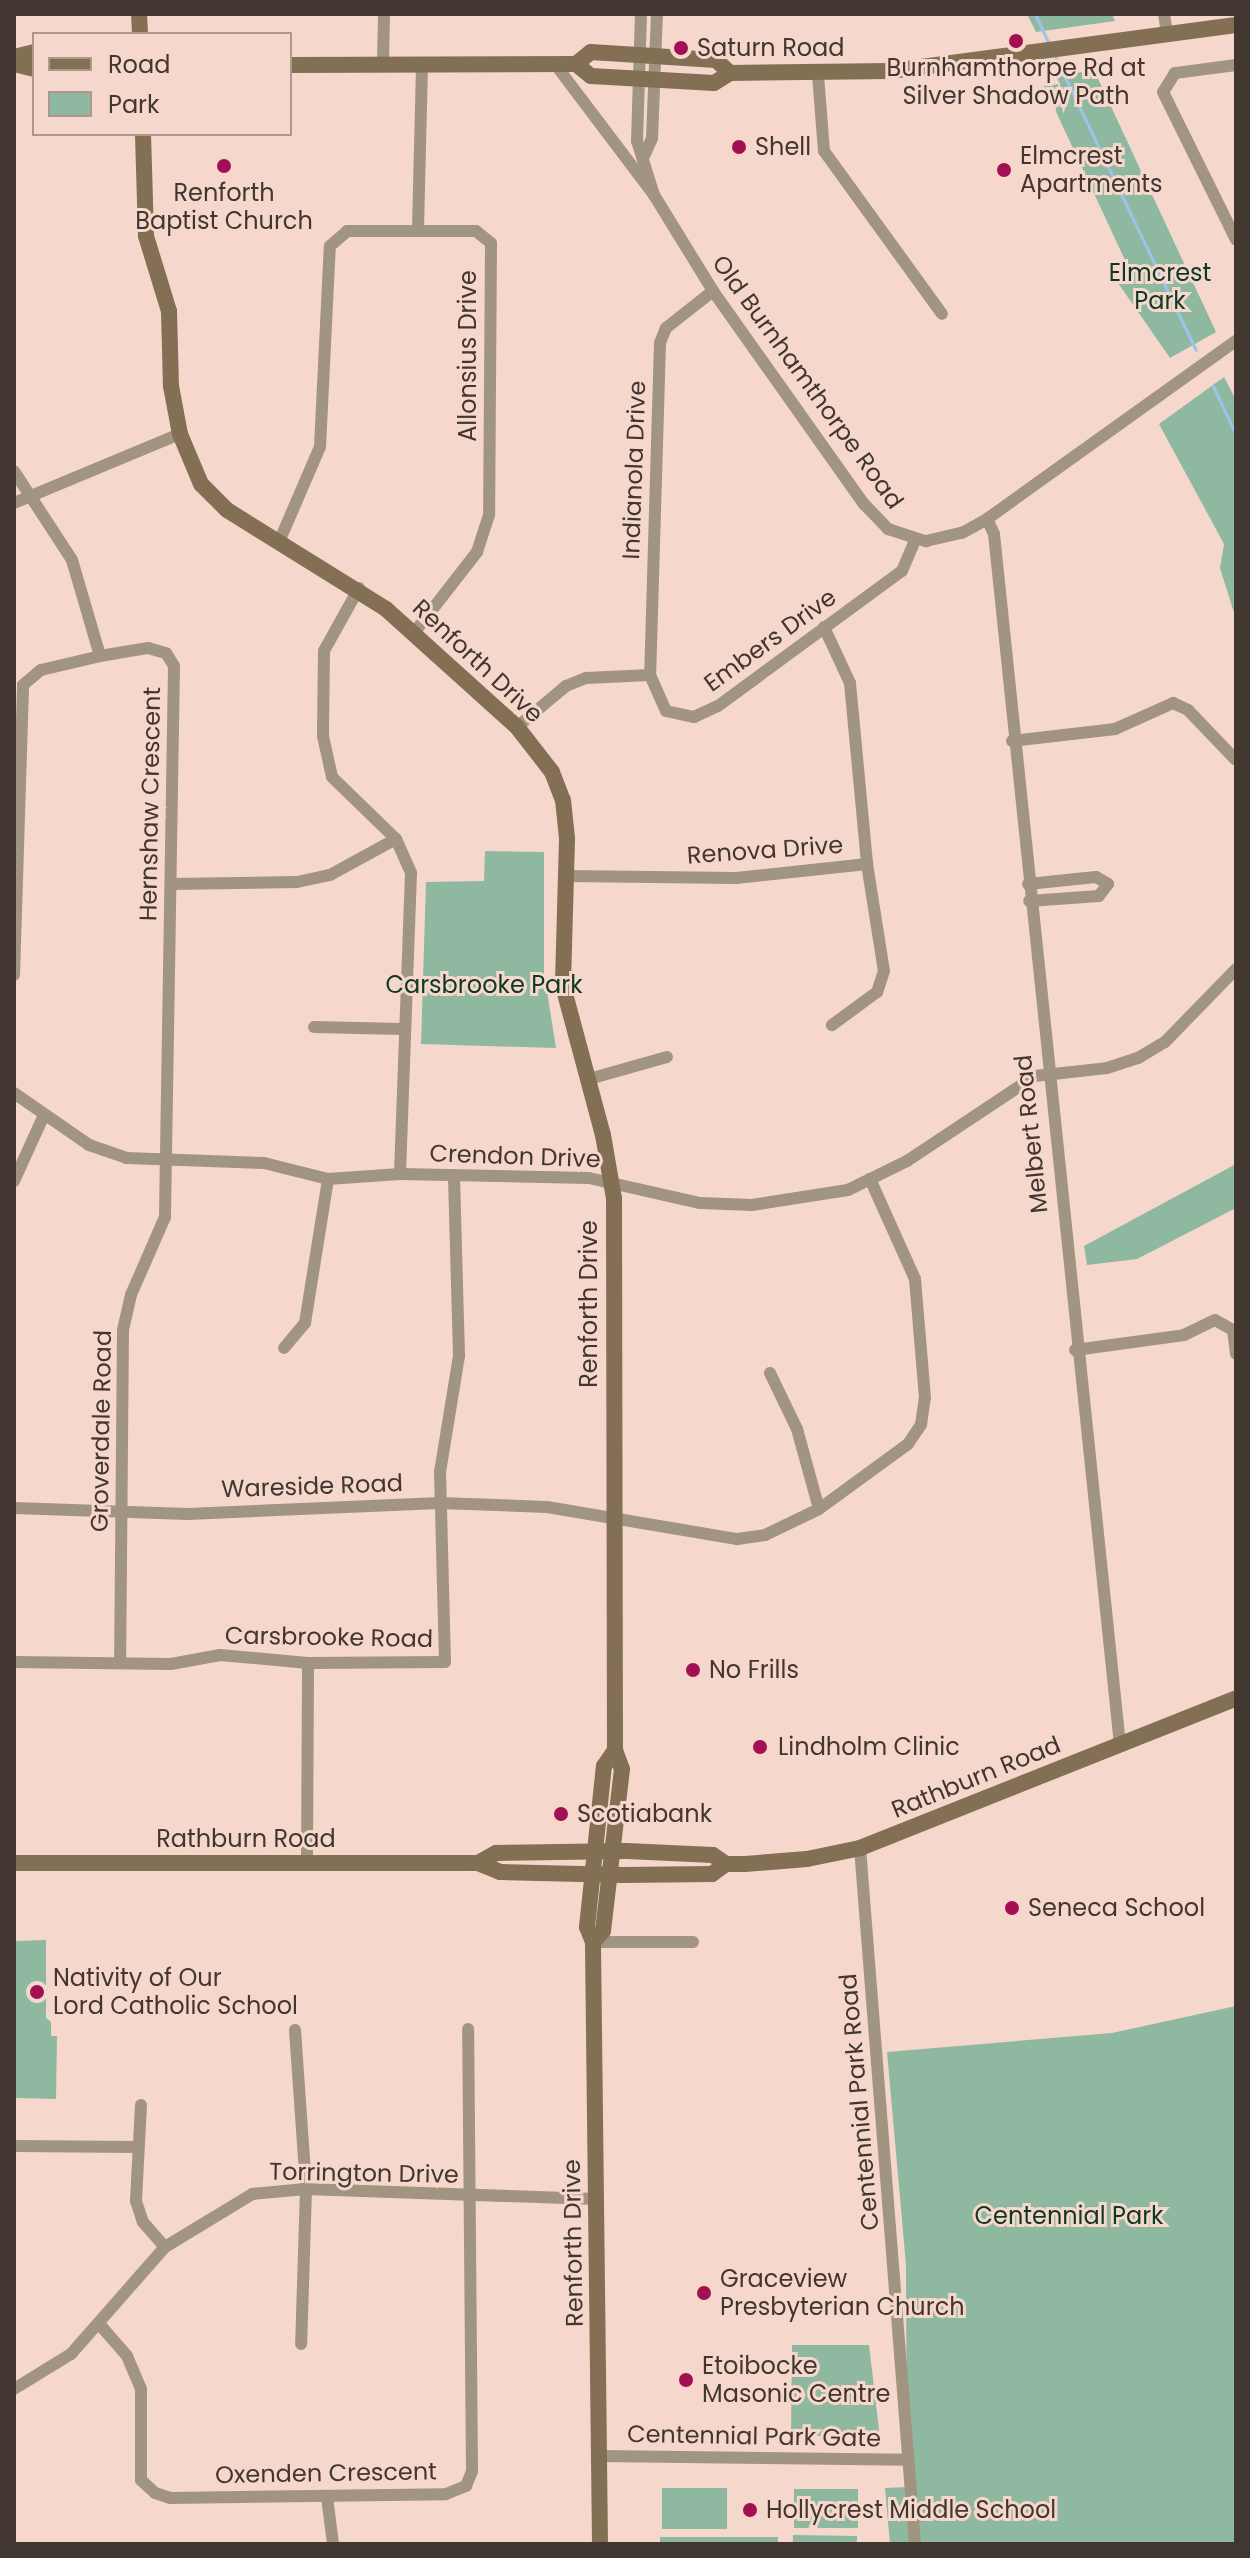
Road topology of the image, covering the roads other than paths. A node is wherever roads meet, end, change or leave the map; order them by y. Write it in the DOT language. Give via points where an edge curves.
graph roads {
  1 [pos="384,14"];
  2 [pos="641,14"];
  3 [pos="657,14"];
  4 [pos="1164,14"];
  5 [pos="1236,25"];
  6 [pos="1167,34"];
  7 [pos="648,54"];
  8 [pos="383,63"];
  9 [pos="422,63"];
  10 [pos="555,64"];
  11 [pos="576,64"];
  12 [pos="292,65"];
  13 [pos="1236,65"];
  14 [pos="730,73"];
  15 [pos="818,75"];
  16 [pos="646,79"];
  17 [pos="143,136"];
  18 [pos="645,155"];
  19 [pos="621,158"];
  20 [pos="654,195"];
  21 [pos="418,229"];
  22 [pos="1236,240"];
  23 [pos="713,291"];
  24 [pos="942,314"];
  25 [pos="1236,341"];
  26 [pos="180,434"];
  27 [pos="14,471"];
  28 [pos="30,494"];
  29 [pos="14,503"];
  30 [pos="987,519"];
  31 [pos="915,540"];
  32 [pos="279,542"];
  33 [pos="359,588"];
  34 [pos="824,627"];
  35 [pos="414,633"];
  36 [pos="100,656"];
  37 [pos="650,675"];
  38 [pos="517,727"];
  39 [pos="1012,741"];
  40 [pos="1236,760"];
  41 [pos="396,839"];
  42 [pos="867,864"];
  43 [pos="567,876"];
  44 [pos="171,884"];
  45 [pos="1028,884"];
  46 [pos="1029,901"];
  47 [pos="1236,969"];
  48 [pos="14,975"];
  49 [pos="832,1025"];
  50 [pos="314,1027"];
  51 [pos="402,1029"];
  52 [pos="667,1057"];
  53 [pos="1046,1075"];
  54 [pos="589,1079"];
  55 [pos="14,1093"];
  56 [pos="44,1115"];
  57 [pos="166,1161"];
  58 [pos="400,1174"];
  59 [pos="454,1176"];
  60 [pos="328,1179"];
  61 [pos="870,1179"];
  62 [pos="14,1181"];
  63 [pos="610,1181"];
  64 [pos="284,1348"];
  65 [pos="1075,1350"];
  66 [pos="1236,1354"];
  67 [pos="770,1373"];
  68 [pos="440,1503"];
  69 [pos="14,1508"];
  70 [pos="819,1509"];
  71 [pos="122,1513"];
  72 [pos="611,1521"];
  73 [pos="14,1662"];
  74 [pos="120,1662"];
  75 [pos="308,1663"];
  76 [pos="1236,1698"];
  77 [pos="1120,1744"];
  78 [pos="615,1750"];
  79 [pos="860,1848"];
  80 [pos="594,1852"];
  81 [pos="612,1852"];
  82 [pos="307,1862"];
  83 [pos="14,1863"];
  84 [pos="478,1863"];
  85 [pos="726,1864"];
  86 [pos="600,1874"];
  87 [pos="593,1942"];
  88 [pos="693,1942"];
  89 [pos="468,2029"];
  90 [pos="295,2030"];
  91 [pos="141,2105"];
  92 [pos="14,2146"];
  93 [pos="137,2147"];
  94 [pos="306,2189"];
  95 [pos="470,2197"];
  96 [pos="596,2199"];
  97 [pos="165,2247"];
  98 [pos="101,2326"];
  99 [pos="301,2344"];
  100 [pos="14,2389"];
  101 [pos="600,2456"];
  102 [pos="908,2460"];
  103 [pos="327,2497"];
  104 [pos="333,2544"];
  105 [pos="600,2544"];
  106 [pos="915,2544"];
  1 -- 8 [label="street"];
  2 -- 7 [label="street"];
  3 -- 7 [label="street"];
  4 -- 6 [label="street"];
  5 -- 6 [label="street"];
  6 -- 15 [label="street" via="1023,55"];
  7 -- 11 [label="street" via="591,52"];
  7 -- 14 [label="street" via="716,60"];
  7 -- 16 [label="street, Old Burnhamthorpe Road"];
  8 -- 9 [label="street"];
  8 -- 12 [label="street"];
  9 -- 10 [label="street"];
  9 -- 21 [label="street"];
  10 -- 11 [label="street"];
  10 -- 19 [label="street, Old Burnhamthorpe Road"];
  11 -- 16 [label="street" via="591,76"];
  13 -- 22 [label="street" via="1175,73 1163,92"];
  14 -- 15 [label="street"];
  14 -- 16 [label="street" via="714,83"];
  15 -- 24 [label="street" via="824,151"];
  16 -- 18 [label="street, Old Burnhamthorpe Road" via="652,138"];
  17 -- 26 [label="street, Renforth Drive" via="146,236 169,311 171,386"];
  18 -- 19 [label="street"];
  18 -- 20 [label="street, Old Burnhamthorpe Road"];
  19 -- 20 [label="street, Old Burnhamthorpe Road"];
  20 -- 23 [label="street, Old Burnhamthorpe Road"];
  21 -- 32 [label="street, Allonsius Drive" via="347,231 330,246 320,447"];
  21 -- 35 [label="street, Allonsius Drive" via="476,231 491,243 490,499 477,552"];
  23 -- 31 [label="street, Old Burnhamthorpe Road" via="875,519"];
  23 -- 37 [label="street, Indianola Drive" via="666,328 660,343"];
  25 -- 30 [label="street"];
  26 -- 28 [label="street"];
  26 -- 32 [label="street, Renforth Drive" via="192,467 213,496"];
  27 -- 28 [label="street"];
  28 -- 29 [label="street"];
  28 -- 36 [label="street" via="72,560"];
  30 -- 31 [label="street" via="951,537"];
  30 -- 39 [label="street, Melbert Road" via="994,534"];
  31 -- 34 [label="street, Embers Drive" via="902,571"];
  32 -- 33 [label="street, Renforth Drive"];
  33 -- 35 [label="street, Renforth Drive"];
  33 -- 41 [label="street" via="324,651 323,736 332,777"];
  34 -- 37 [label="street, Embers Drive" via="718,706 694,717 666,711"];
  34 -- 42 [label="street, Renova Drive" via="850,683"];
  35 -- 38 [label="street, Renforth Drive"];
  36 -- 44 [label="street, Hernshaw Crescent" via="148,648 166,653 174,666"];
  36 -- 48 [label="street, Hernshaw Crescent" via="41,670 23,685"];
  37 -- 38 [label="street" via="586,678 566,686"];
  38 -- 43 [label="street, Renforth Drive" via="552,772 563,800"];
  39 -- 40 [label="street" via="1115,729 1173,703 1188,710"];
  39 -- 45 [label="street, Melbert Road"];
  41 -- 44 [label="street" via="330,875 297,882"];
  41 -- 51 [label="street" via="411,873"];
  42 -- 43 [label="street, Renova Drive" via="736,878"];
  42 -- 49 [label="street" via="883,980 877,992"];
  43 -- 54 [label="street, Renforth Drive" via="563,986"];
  44 -- 57 [label="street, Hernshaw Crescent"];
  45 -- 46 [label="street, Melbert Road"];
  45 -- 46 [label="street" via="1101,877 1108,884 1099,896"];
  46 -- 53 [label="street, Melbert Road"];
  47 -- 53 [label="street, Crendon Drive" via="1165,1042 1138,1058 1107,1068"];
  50 -- 51 [label="street"];
  51 -- 58 [label="street"];
  52 -- 54 [label="street"];
  53 -- 61 [label="street, Crendon Drive" via="1008,1089 907,1161"];
  53 -- 65 [label="street, Melbert Road"];
  54 -- 63 [label="street, Renforth Drive"];
  55 -- 56 [label="street, Crendon Drive"];
  56 -- 57 [label="street, Crendon Drive" via="109,1154"];
  56 -- 62 [label="street"];
  57 -- 60 [label="street, Crendon Drive" via="264,1163"];
  57 -- 71 [label="street, Groverdale Road" via="163,1229 131,1295 123,1330"];
  58 -- 59 [label="street, Crendon Drive"];
  58 -- 60 [label="street, Crendon Drive"];
  59 -- 63 [label="street, Crendon Drive"];
  59 -- 68 [label="street, Carsbrooke Road" via="459,1368"];
  60 -- 64 [label="street" via="305,1323"];
  61 -- 63 [label="street, Crendon Drive" via="826,1197 725,1206"];
  61 -- 70 [label="street, Wareside Road" via="915,1279 925,1398 921,1425 908,1444"];
  63 -- 72 [label="street, Renforth Drive"];
  65 -- 66 [label="street" via="1184,1335 1215,1320 1233,1330"];
  65 -- 77 [label="street, Melbert Road"];
  67 -- 70 [label="street" via="797,1429"];
  68 -- 71 [label="street, Wareside Road"];
  68 -- 72 [label="street, Wareside Road" via="547,1507"];
  68 -- 75 [label="street, Carsbrooke Road" via="445,1662"];
  69 -- 71 [label="street, Wareside Road"];
  70 -- 72 [label="street, Wareside Road" via="765,1535 737,1539"];
  71 -- 74 [label="street, Groverdale Road"];
  72 -- 78 [label="street, Renforth Drive"];
  73 -- 74 [label="street, Carsbrooke Road"];
  74 -- 75 [label="street, Carsbrooke Road" via="171,1664 220,1655"];
  75 -- 82 [label="street"];
  76 -- 77 [label="street, Rathburn Road"];
  77 -- 79 [label="street, Rathburn Road"];
  78 -- 80 [label="street, Renforth Drive" via="604,1766"];
  78 -- 81 [label="street, Renforth Drive" via="622,1769"];
  79 -- 85 [label="street, Rathburn Road" via="807,1859"];
  79 -- 102 [label="street, Centennial Park Road"];
  80 -- 81 [label="street, Rathburn Road"];
  80 -- 84 [label="street, Rathburn Road" via="496,1853"];
  80 -- 86 [label="street, Renforth Drive"];
  81 -- 85 [label="street, Rathburn Road" via="713,1855"];
  81 -- 86 [label="street, Renforth Drive"];
  82 -- 83 [label="street, Rathburn Road"];
  82 -- 84 [label="street, Rathburn Road"];
  84 -- 86 [label="street, Rathburn Road" via="500,1872"];
  85 -- 86 [label="street, Rathburn Road" via="712,1874"];
  86 -- 87 [label="street, Renforth Drive" via="587,1927"];
  87 -- 88 [label="street"];
  87 -- 96 [label="street, Renforth Drive"];
  89 -- 95 [label="street, Oxenden Crescent"];
  90 -- 94 [label="street"];
  91 -- 93 [label="street"];
  92 -- 93 [label="street"];
  93 -- 97 [label="street" via="136,2201 143,2222"];
  94 -- 95 [label="street, Torrington Drive"];
  94 -- 97 [label="street, Torrington Drive" via="252,2194"];
  94 -- 99 [label="street"];
  95 -- 96 [label="street, Torrington Drive"];
  95 -- 103 [label="street, Oxenden Crescent" via="472,2471 466,2486 446,2494"];
  96 -- 101 [label="street, Renforth Drive"];
  97 -- 98 [label="street, Torrington Drive"];
  98 -- 100 [label="street, Torrington Drive" via="71,2354"];
  98 -- 103 [label="street, Oxenden Crescent" via="127,2356 141,2389 141,2480 155,2493 170,2498"];
  101 -- 102 [label="street, Centennial Park Gate"];
  101 -- 105 [label="street, Renforth Drive"];
  102 -- 106 [label="street, Centennial Park Road"];
  103 -- 104 [label="street"];
}
